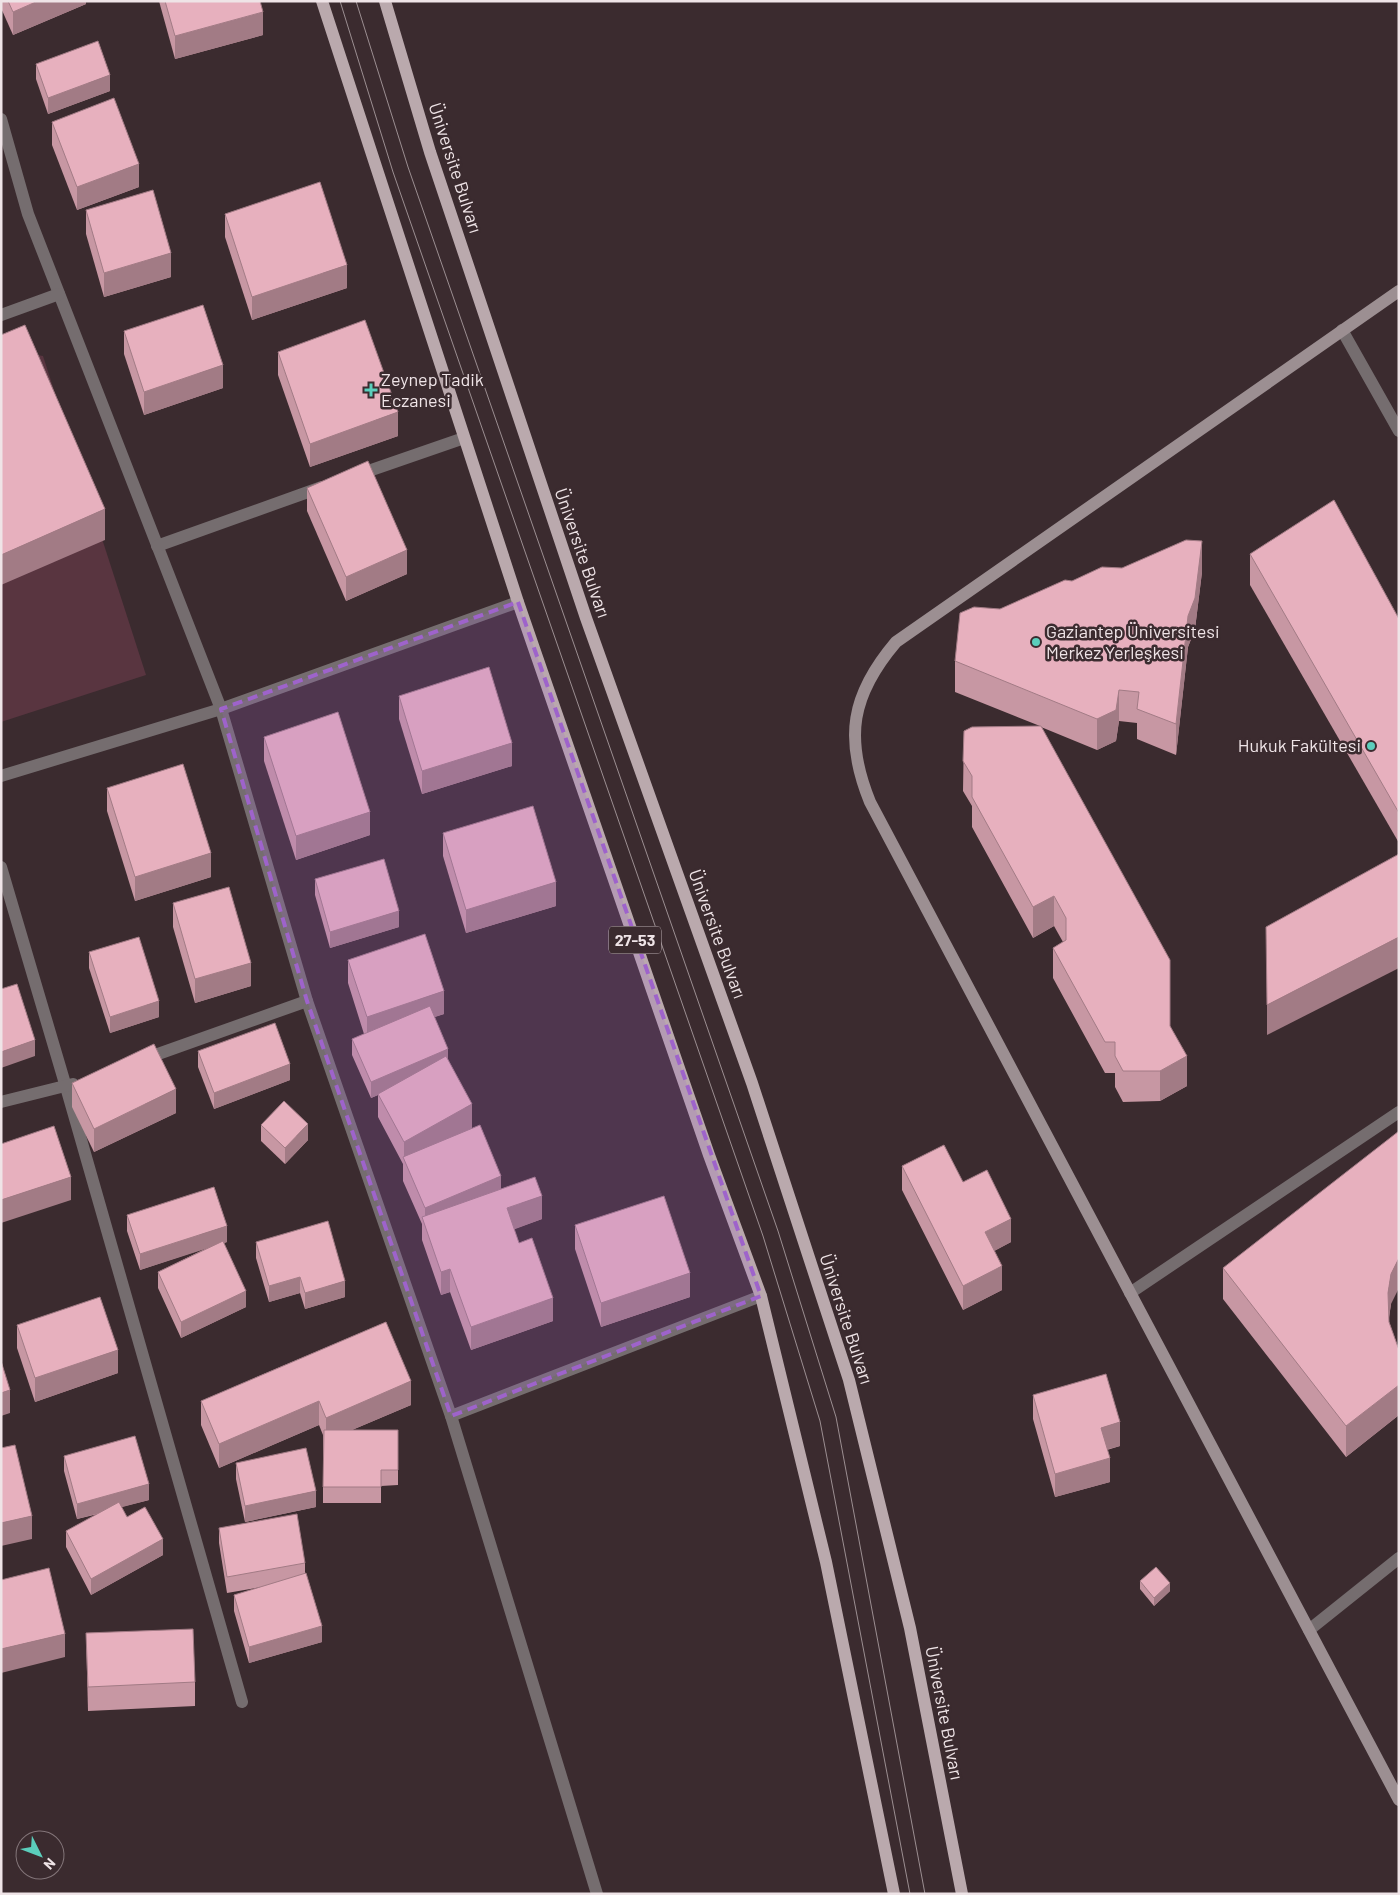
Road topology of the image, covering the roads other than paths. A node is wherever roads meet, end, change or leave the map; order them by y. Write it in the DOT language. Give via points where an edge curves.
graph roads {
  1 [pos="322,1"];
  2 [pos="385,1"];
  3 [pos="1,119"];
  4 [pos="1399,290"];
  5 [pos="59,294"];
  6 [pos="1,315"];
  7 [pos="1342,330"];
  8 [pos="1399,431"];
  9 [pos="464,438"];
  10 [pos="157,546"];
  11 [pos="518,602"];
  12 [pos="221,709"];
  13 [pos="1,776"];
  14 [pos="1,867"];
  15 [pos="306,1001"];
  16 [pos="131,1064"];
  17 [pos="85,1080"];
  18 [pos="66,1087"];
  19 [pos="1,1102"];
  20 [pos="1399,1112"];
  21 [pos="1130,1293"];
  22 [pos="761,1296"];
  23 [pos="452,1416"];
  24 [pos="1399,1558"];
  25 [pos="1308,1630"];
  26 [pos="242,1702"];
  27 [pos="1399,1800"];
  28 [pos="597,1894"];
  29 [pos="894,1894"];
  30 [pos="962,1894"];
  1 -- 9 [label="main road, 27-53"];
  2 -- 30 [label="main road, Üniversite Bulvarı" via="430,152 586,618 752,1083 849,1380 910,1628"];
  3 -- 5 [label="street" via="28,214"];
  4 -- 7 [label="street"];
  5 -- 6 [label="street"];
  5 -- 10 [label="street"];
  7 -- 8 [label="street"];
  7 -- 21 [label="street" via="896,642 867,682 858,706 854,730 855,756 860,780 870,802"];
  9 -- 10 [label="street"];
  9 -- 11 [label="main road, 27-53"];
  10 -- 12 [label="street"];
  11 -- 12 [label="street"];
  11 -- 22 [label="main road, 27-53"];
  12 -- 13 [label="street"];
  12 -- 15 [label="street"];
  14 -- 18 [label="street"];
  15 -- 16 [label="street"];
  15 -- 23 [label="street"];
  17 -- 18 [label="street"];
  18 -- 19 [label="street"];
  18 -- 26 [label="street"];
  20 -- 21 [label="street"];
  21 -- 25 [label="street"];
  22 -- 23 [label="street"];
  22 -- 29 [label="main road, 27-53" via="826,1562"];
  23 -- 28 [label="street"];
  24 -- 25 [label="street"];
  25 -- 27 [label="street"];
}
